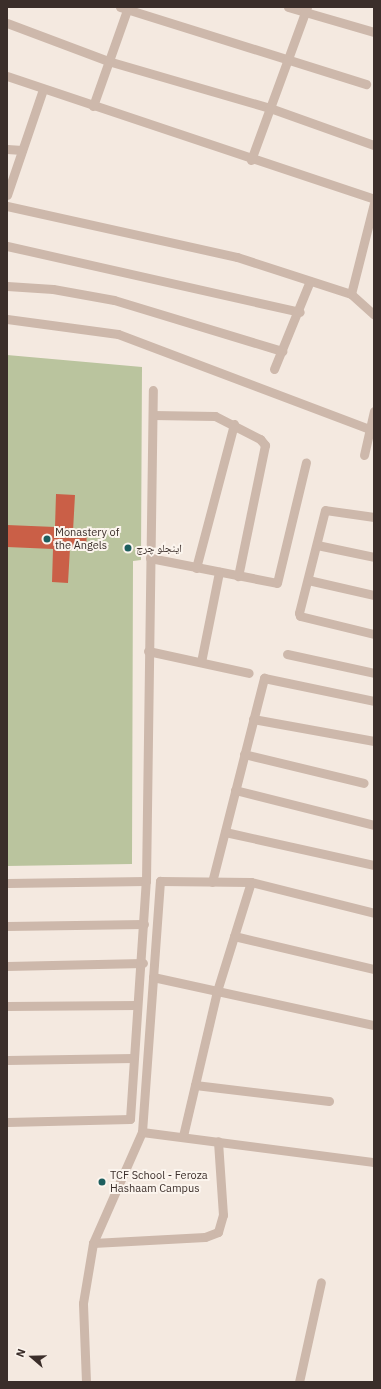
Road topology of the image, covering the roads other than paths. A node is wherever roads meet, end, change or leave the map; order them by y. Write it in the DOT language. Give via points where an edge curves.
graph roads {
  1 [pos="288,7"];
  2 [pos="125,8"];
  3 [pos="306,10"];
  4 [pos="7,23"];
  5 [pos="374,32"];
  6 [pos="288,60"];
  7 [pos="108,61"];
  8 [pos="7,76"];
  9 [pos="366,84"];
  10 [pos="44,88"];
  11 [pos="93,106"];
  12 [pos="270,108"];
  13 [pos="374,145"];
  14 [pos="7,149"];
  15 [pos="22,150"];
  16 [pos="250,160"];
  17 [pos="7,195"];
  18 [pos="374,199"];
  19 [pos="374,203"];
  20 [pos="7,206"];
  21 [pos="7,246"];
  22 [pos="310,281"];
  23 [pos="7,286"];
  24 [pos="350,294"];
  25 [pos="300,312"];
  26 [pos="374,315"];
  27 [pos="7,319"];
  28 [pos="282,352"];
  29 [pos="274,369"];
  30 [pos="153,390"];
  31 [pos="374,411"];
  32 [pos="153,415"];
  33 [pos="234,424"];
  34 [pos="370,429"];
  35 [pos="364,455"];
  36 [pos="306,462"];
  37 [pos="374,517"];
  38 [pos="316,545"];
  39 [pos="374,557"];
  40 [pos="150,558"];
  41 [pos="196,568"];
  42 [pos="218,572"];
  43 [pos="238,576"];
  44 [pos="308,580"];
  45 [pos="374,594"];
  46 [pos="374,634"];
  47 [pos="148,651"];
  48 [pos="287,654"];
  49 [pos="201,662"];
  50 [pos="249,673"];
  51 [pos="374,673"];
  52 [pos="373,698"];
  53 [pos="253,719"];
  54 [pos="374,741"];
  55 [pos="244,754"];
  56 [pos="364,783"];
  57 [pos="235,790"];
  58 [pos="374,825"];
  59 [pos="225,832"];
  60 [pos="374,865"];
  61 [pos="146,881"];
  62 [pos="212,882"];
  63 [pos="251,882"];
  64 [pos="7,883"];
  65 [pos="374,913"];
  66 [pos="144,924"];
  67 [pos="7,926"];
  68 [pos="234,936"];
  69 [pos="143,963"];
  70 [pos="7,966"];
  71 [pos="374,969"];
  72 [pos="153,976"];
  73 [pos="217,991"];
  74 [pos="137,1005"];
  75 [pos="7,1006"];
  76 [pos="374,1025"];
  77 [pos="133,1058"];
  78 [pos="7,1060"];
  79 [pos="194,1085"];
  80 [pos="329,1101"];
  81 [pos="7,1122"];
  82 [pos="142,1132"];
  83 [pos="182,1136"];
  84 [pos="218,1141"];
  85 [pos="373,1158"];
  86 [pos="94,1243"];
  87 [pos="321,1282"];
  88 [pos="86,1382"];
  89 [pos="299,1382"];
  1 -- 3 [label="street"];
  2 -- 6 [label="street"];
  2 -- 7 [label="street"];
  3 -- 5 [label="street"];
  3 -- 6 [label="street"];
  4 -- 7 [label="street"];
  6 -- 9 [label="street"];
  6 -- 12 [label="street"];
  7 -- 11 [label="street"];
  7 -- 12 [label="street"];
  8 -- 10 [label="street"];
  10 -- 11 [label="street"];
  10 -- 15 [label="street"];
  11 -- 16 [label="street"];
  12 -- 13 [label="street"];
  12 -- 16 [label="street"];
  14 -- 15 [label="street"];
  15 -- 17 [label="street"];
  16 -- 18 [label="street"];
  19 -- 24 [label="street"];
  20 -- 22 [label="street" via="237,257"];
  21 -- 25 [label="street"];
  22 -- 24 [label="street"];
  22 -- 25 [label="street"];
  23 -- 28 [label="street" via="53,289 114,300"];
  24 -- 26 [label="street"];
  25 -- 28 [label="street"];
  27 -- 34 [label="street" via="118,334"];
  28 -- 29 [label="street"];
  30 -- 32 [label="street"];
  31 -- 34 [label="street"];
  32 -- 33 [label="street" via="215,416"];
  32 -- 40 [label="street"];
  33 -- 41 [label="street"];
  33 -- 43 [label="street" via="260,439 266,452"];
  34 -- 35 [label="street"];
  36 -- 43 [label="street" via="279,579 273,583"];
  37 -- 38 [label="street" via="325,510"];
  38 -- 39 [label="street"];
  38 -- 44 [label="street"];
  40 -- 41 [label="street"];
  40 -- 47 [label="street"];
  41 -- 42 [label="street"];
  42 -- 43 [label="street"];
  42 -- 49 [label="street"];
  44 -- 45 [label="street"];
  44 -- 46 [label="street" via="300,616"];
  47 -- 49 [label="street"];
  47 -- 61 [label="street"];
  48 -- 51 [label="street"];
  49 -- 50 [label="street"];
  52 -- 53 [label="street" via="264,678"];
  53 -- 54 [label="street"];
  53 -- 55 [label="street"];
  55 -- 56 [label="street"];
  55 -- 57 [label="street"];
  57 -- 58 [label="street"];
  57 -- 59 [label="street"];
  59 -- 60 [label="street"];
  59 -- 62 [label="street"];
  61 -- 64 [label="street"];
  61 -- 66 [label="street"];
  62 -- 63 [label="street"];
  62 -- 72 [label="street" via="160,881"];
  63 -- 65 [label="street"];
  63 -- 68 [label="street"];
  66 -- 67 [label="street"];
  66 -- 69 [label="street"];
  68 -- 71 [label="street"];
  68 -- 73 [label="street"];
  69 -- 70 [label="street"];
  69 -- 74 [label="street"];
  72 -- 73 [label="street"];
  72 -- 82 [label="street"];
  73 -- 76 [label="street"];
  73 -- 79 [label="street"];
  74 -- 75 [label="street"];
  74 -- 77 [label="street"];
  77 -- 78 [label="street"];
  77 -- 81 [label="street" via="130,1119"];
  79 -- 80 [label="street"];
  79 -- 83 [label="street"];
  82 -- 83 [label="street"];
  82 -- 86 [label="street"];
  83 -- 84 [label="street"];
  84 -- 85 [label="street"];
  84 -- 86 [label="street" via="223,1215 218,1232 206,1237"];
  86 -- 88 [label="street" via="83,1303"];
  87 -- 89 [label="street"];
}
